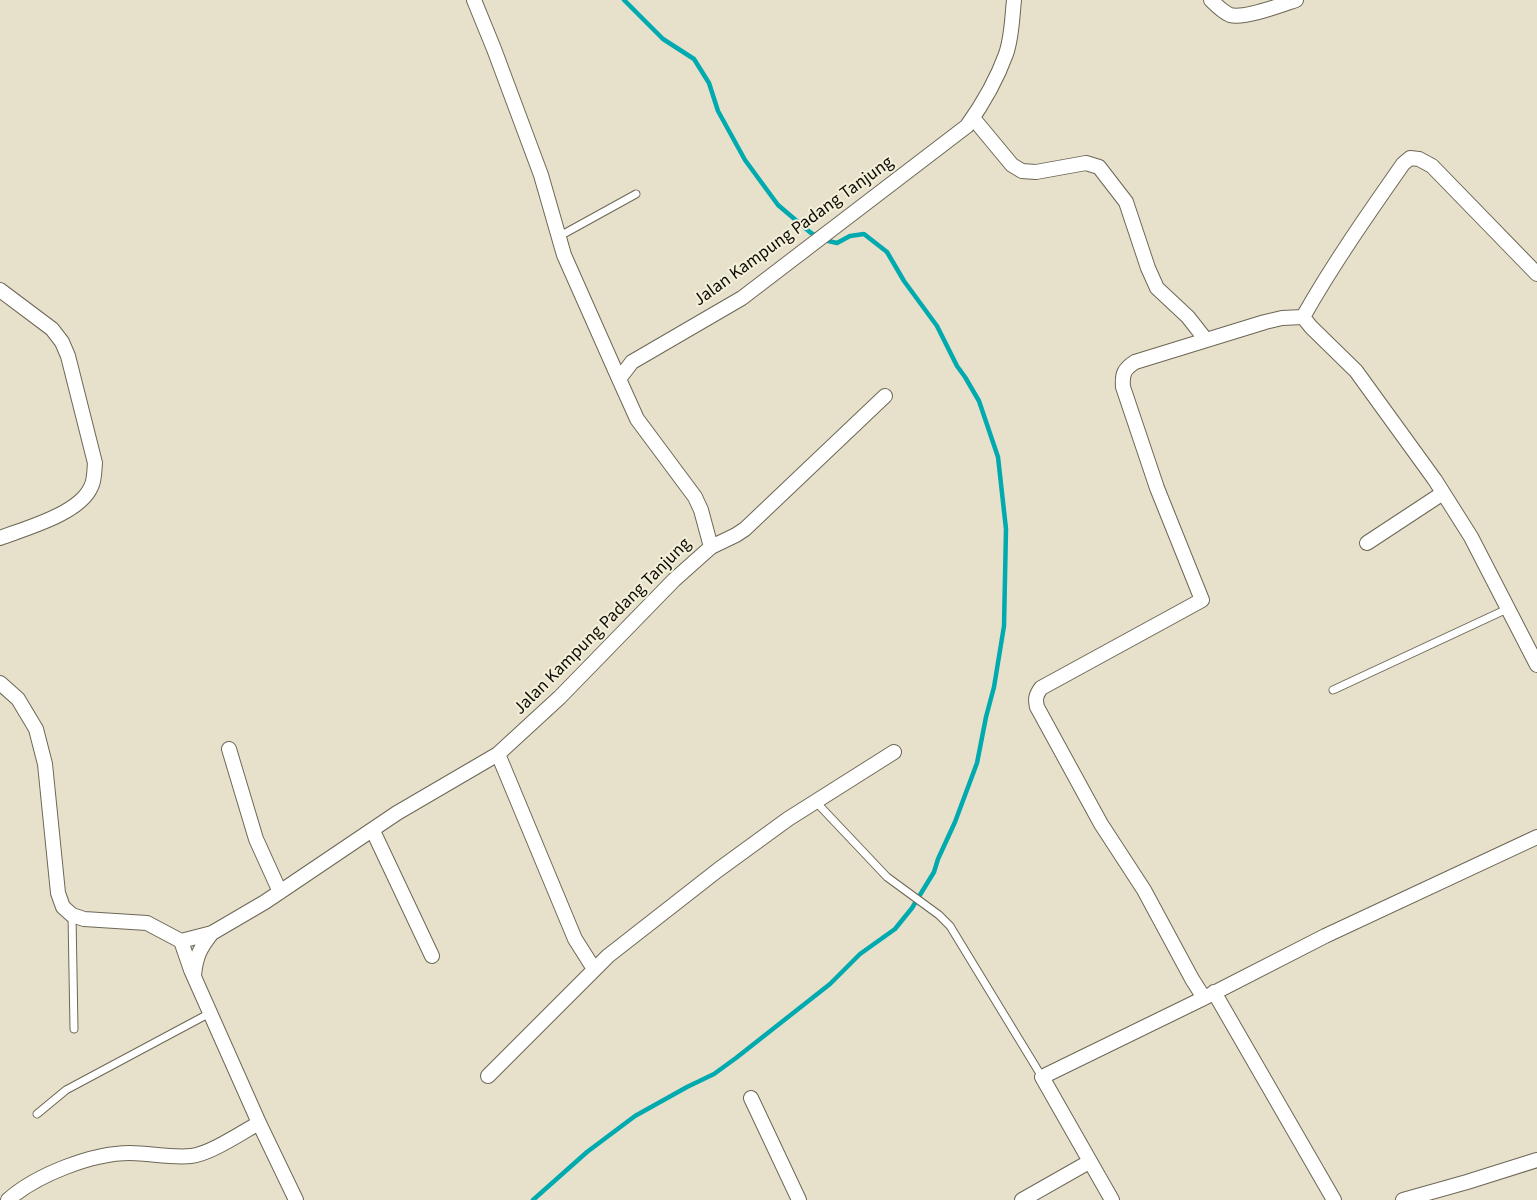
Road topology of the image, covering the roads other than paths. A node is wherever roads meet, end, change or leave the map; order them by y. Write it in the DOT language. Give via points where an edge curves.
graph roads {
  1 [pos="474,0"];
  2 [pos="1014,0"];
  3 [pos="1211,0"];
  4 [pos="1296,0"];
  5 [pos="973,118"];
  6 [pos="636,194"];
  7 [pos="558,237"];
  8 [pos="1537,274"];
  9 [pos="0,290"];
  10 [pos="1303,317"];
  11 [pos="1206,340"];
  12 [pos="620,379"];
  13 [pos="885,396"];
  14 [pos="1443,493"];
  15 [pos="0,538"];
  16 [pos="1367,543"];
  17 [pos="711,547"];
  18 [pos="1507,609"];
  19 [pos="1537,665"];
  20 [pos="0,684"];
  21 [pos="1333,690"];
  22 [pos="229,749"];
  23 [pos="894,752"];
  24 [pos="498,754"];
  25 [pos="816,802"];
  26 [pos="373,831"];
  27 [pos="1537,837"];
  28 [pos="280,892"];
  29 [pos="72,915"];
  30 [pos="212,933"];
  31 [pos="181,941"];
  32 [pos="432,956"];
  33 [pos="594,969"];
  34 [pos="194,975"];
  35 [pos="1209,995"];
  36 [pos="210,1013"];
  37 [pos="74,1028"];
  38 [pos="488,1076"];
  39 [pos="1042,1077"];
  40 [pos="751,1098"];
  41 [pos="37,1114"];
  42 [pos="259,1123"];
  43 [pos="1537,1160"];
  44 [pos="1089,1162"];
  45 [pos="1407,1199"];
  46 [pos="8,1200"];
  47 [pos="296,1200"];
  48 [pos="799,1200"];
  49 [pos="1022,1200"];
  50 [pos="1112,1200"];
  51 [pos="1334,1200"];
  1 -- 7 [label="street" via="541,175"];
  2 -- 5 [label="street, Jalan Kampung Padang Tanjung" via="1006,54"];
  3 -- 4 [label="street" via="1231,15 1245,15"];
  5 -- 11 [label="street" via="1012,165 1022,170 1036,172 1086,163 1100,167 1126,202 1157,288 1188,317"];
  5 -- 12 [label="street, Jalan Kampung Padang Tanjung" via="960,132 742,298 632,362"];
  6 -- 7 [label="lane"];
  7 -- 12 [label="street"];
  8 -- 10 [label="street" via="1432,166 1410,158 1345,247"];
  9 -- 15 [label="street" via="52,329 62,342 95,463 91,487 83,499 61,514"];
  10 -- 11 [label="street" via="1265,322"];
  10 -- 14 [label="street" via="1356,371"];
  11 -- 35 [label="street" via="1135,362 1126,368 1122,376 1157,488 1202,600 1041,688 1036,701 1101,824 1144,890 1192,979"];
  12 -- 17 [label="street, Jalan Kampung Padang Tanjung" via="637,419 695,497"];
  13 -- 17 [label="street" via="745,529"];
  14 -- 16 [label="street"];
  14 -- 18 [label="street" via="1471,537"];
  17 -- 24 [label="street, Jalan Kampung Padang Tanjung" via="668,586 560,698"];
  18 -- 19 [label="street"];
  18 -- 21 [label="lane"];
  20 -- 29 [label="street" via="18,699 36,729 45,764 58,893 63,907"];
  22 -- 28 [label="street" via="256,839"];
  23 -- 25 [label="street"];
  24 -- 26 [label="street, Jalan Kampung Padang Tanjung" via="397,813"];
  24 -- 33 [label="street" via="575,939"];
  25 -- 33 [label="street" via="718,870"];
  25 -- 39 [label="lane" via="887,877 950,926"];
  26 -- 28 [label="street, Jalan Kampung Padang Tanjung"];
  26 -- 32 [label="street"];
  27 -- 35 [label="street" via="1325,936"];
  28 -- 30 [label="street, Jalan Kampung Padang Tanjung"];
  29 -- 31 [label="street" via="84,919 147,923"];
  29 -- 37 [label="lane"];
  30 -- 31 [label="street, Jalan Kampung Padang Tanjung"];
  30 -- 34 [label="street" via="196,958"];
  31 -- 34 [label="street"];
  33 -- 38 [label="street"];
  34 -- 36 [label="street"];
  35 -- 39 [label="street"];
  35 -- 51 [label="street"];
  36 -- 41 [label="lane" via="66,1090"];
  36 -- 42 [label="street"];
  39 -- 44 [label="street"];
  40 -- 48 [label="street"];
  42 -- 46 [label="street" via="206,1152 192,1156 124,1153 80,1162 28,1186"];
  42 -- 47 [label="street"];
  43 -- 45 [label="street"];
  44 -- 49 [label="street"];
  44 -- 50 [label="street"];
}
